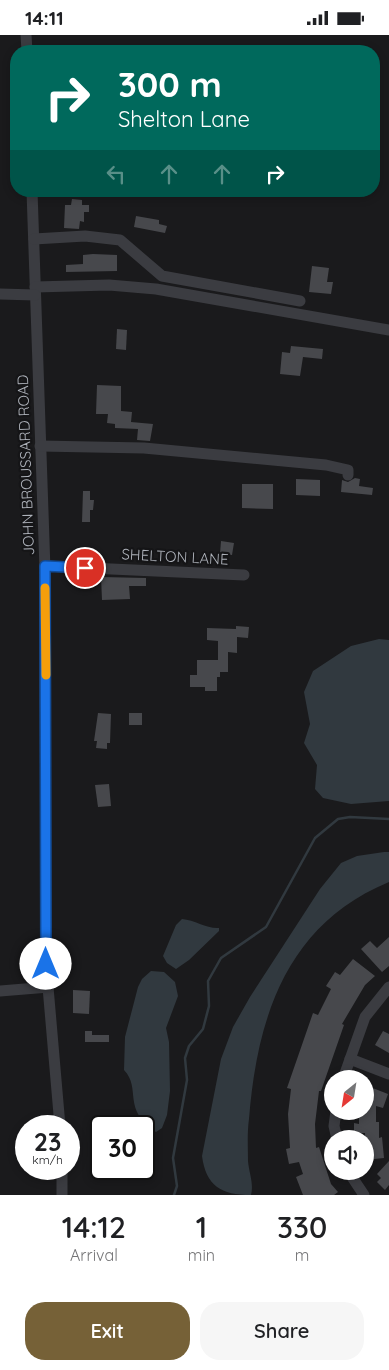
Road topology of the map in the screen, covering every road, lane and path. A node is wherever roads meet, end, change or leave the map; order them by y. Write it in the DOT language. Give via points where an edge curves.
graph roads {
  1 [pos="32,197"];
  2 [pos="34,239"];
  3 [pos="35,291"];
  4 [pos="0,294"];
  5 [pos="300,301"];
  6 [pos="389,330"];
  7 [pos="40,447"];
  8 [pos="348,475"];
  9 [pos="45,566"];
  10 [pos="244,575"];
  11 [pos="49,987"];
  12 [pos="389,987"];
  13 [pos="0,991"];
  14 [pos="350,1059"];
  15 [pos="346,1070"];
  16 [pos="389,1074"];
  17 [pos="59,1115"];
  18 [pos="62,1180"];
  19 [pos="354,1180"];
  20 [pos="62,1195"];
  21 [pos="364,1195"];
  1 -- 2 [label="street, JOHN BROUSSARD ROAD"];
  2 -- 3 [label="street, JOHN BROUSSARD ROAD"];
  2 -- 5 [label="street" via="85,237 120,240 162,276"];
  3 -- 4 [label="street"];
  3 -- 6 [label="street" via="109,285 156,289"];
  3 -- 7 [label="street, JOHN BROUSSARD ROAD"];
  7 -- 8 [label="street" via="144,448 326,465 344,468"];
  7 -- 9 [label="street, JOHN BROUSSARD ROAD"];
  9 -- 10 [label="street, SHELTON LANE"];
  9 -- 11 [label="street, JOHN BROUSSARD ROAD" via="46,964"];
  11 -- 13 [label="street"];
  11 -- 17 [label="street, JOHN BROUSSARD ROAD"];
  12 -- 14 [label="street" via="365,1017"];
  14 -- 15 [label="street"];
  14 -- 16 [label="street"];
  18 -- 20 [label="street"];
  19 -- 21 [label="street"];
}
